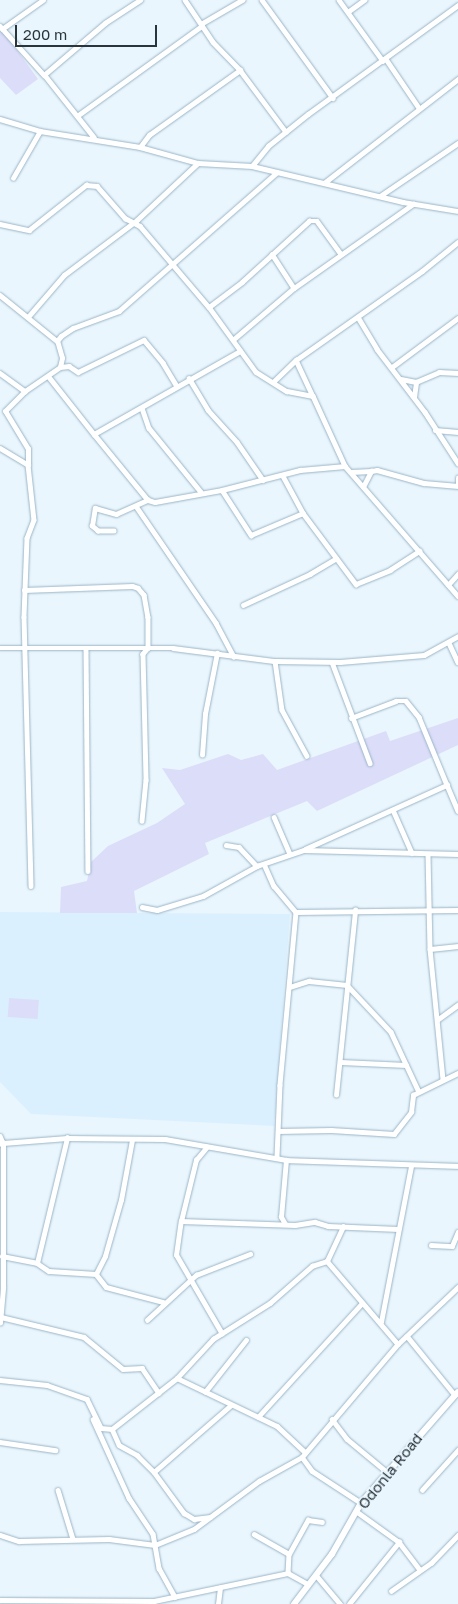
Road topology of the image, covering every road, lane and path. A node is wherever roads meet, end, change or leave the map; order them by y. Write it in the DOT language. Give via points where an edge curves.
graph roads {
  1 [pos="43,0"];
  2 [pos="140,0"];
  3 [pos="185,0"];
  4 [pos="242,0"];
  5 [pos="339,0"];
  6 [pos="364,0"];
  7 [pos="264,1"];
  8 [pos="458,5"];
  9 [pos="348,11"];
  10 [pos="196,16"];
  11 [pos="212,17"];
  12 [pos="201,25"];
  13 [pos="1,28"];
  14 [pos="385,60"];
  15 [pos="240,70"];
  16 [pos="44,75"];
  17 [pos="458,79"];
  18 [pos="332,98"];
  19 [pos="419,108"];
  20 [pos="77,116"];
  21 [pos="0,119"];
  22 [pos="40,131"];
  23 [pos="286,132"];
  24 [pos="94,138"];
  25 [pos="458,143"];
  26 [pos="140,147"];
  27 [pos="198,163"];
  28 [pos="252,166"];
  29 [pos="267,170"];
  30 [pos="277,172"];
  31 [pos="14,178"];
  32 [pos="270,180"];
  33 [pos="324,183"];
  34 [pos="388,191"];
  35 [pos="380,196"];
  36 [pos="388,198"];
  37 [pos="403,202"];
  38 [pos="413,204"];
  39 [pos="405,210"];
  40 [pos="458,211"];
  41 [pos="134,223"];
  42 [pos="0,224"];
  43 [pos="458,242"];
  44 [pos="272,254"];
  45 [pos="342,254"];
  46 [pos="171,264"];
  47 [pos="294,288"];
  48 [pos="0,294"];
  49 [pos="209,307"];
  50 [pos="28,317"];
  51 [pos="358,317"];
  52 [pos="458,318"];
  53 [pos="238,333"];
  54 [pos="229,335"];
  55 [pos="234,339"];
  56 [pos="57,341"];
  57 [pos="240,350"];
  58 [pos="296,360"];
  59 [pos="60,367"];
  60 [pos="392,367"];
  61 [pos="0,373"];
  62 [pos="458,373"];
  63 [pos="49,377"];
  64 [pos="189,378"];
  65 [pos="401,379"];
  66 [pos="273,382"];
  67 [pos="416,382"];
  68 [pos="176,385"];
  69 [pos="25,391"];
  70 [pos="313,396"];
  71 [pos="414,397"];
  72 [pos="142,408"];
  73 [pos="435,430"];
  74 [pos="446,432"];
  75 [pos="458,432"];
  76 [pos="94,434"];
  77 [pos="442,440"];
  78 [pos="0,448"];
  79 [pos="458,463"];
  80 [pos="28,465"];
  81 [pos="344,466"];
  82 [pos="372,471"];
  83 [pos="351,472"];
  84 [pos="283,476"];
  85 [pos="458,478"];
  86 [pos="263,480"];
  87 [pos="193,482"];
  88 [pos="458,486"];
  89 [pos="363,487"];
  90 [pos="222,490"];
  91 [pos="201,492"];
  92 [pos="192,494"];
  93 [pos="148,500"];
  94 [pos="136,506"];
  95 [pos="303,513"];
  96 [pos="114,531"];
  97 [pos="419,551"];
  98 [pos="335,559"];
  99 [pos="458,574"];
  100 [pos="448,585"];
  101 [pos="24,590"];
  102 [pos="458,596"];
  103 [pos="243,605"];
  104 [pos="458,636"];
  105 [pos="449,644"];
  106 [pos="0,648"];
  107 [pos="86,648"];
  108 [pos="148,648"];
  109 [pos="25,649"];
  110 [pos="217,654"];
  111 [pos="234,656"];
  112 [pos="275,661"];
  113 [pos="332,662"];
  114 [pos="458,662"];
  115 [pos="351,718"];
  116 [pos="202,755"];
  117 [pos="307,756"];
  118 [pos="370,763"];
  119 [pos="447,786"];
  120 [pos="393,810"];
  121 [pos="458,811"];
  122 [pos="274,816"];
  123 [pos="142,821"];
  124 [pos="226,845"];
  125 [pos="304,850"];
  126 [pos="412,853"];
  127 [pos="290,854"];
  128 [pos="428,854"];
  129 [pos="458,854"];
  130 [pos="264,864"];
  131 [pos="257,866"];
  132 [pos="88,872"];
  133 [pos="31,886"];
  134 [pos="142,907"];
  135 [pos="355,910"];
  136 [pos="428,910"];
  137 [pos="458,910"];
  138 [pos="296,912"];
  139 [pos="458,946"];
  140 [pos="430,949"];
  141 [pos="346,985"];
  142 [pos="290,987"];
  143 [pos="458,1005"];
  144 [pos="437,1020"];
  145 [pos="341,1062"];
  146 [pos="406,1065"];
  147 [pos="458,1073"];
  148 [pos="443,1079"];
  149 [pos="418,1090"];
  150 [pos="336,1094"];
  151 [pos="278,1131"];
  152 [pos="0,1136"];
  153 [pos="67,1138"];
  154 [pos="132,1140"];
  155 [pos="1,1144"];
  156 [pos="207,1147"];
  157 [pos="277,1158"];
  158 [pos="286,1160"];
  159 [pos="411,1166"];
  160 [pos="458,1166"];
  161 [pos="281,1217"];
  162 [pos="181,1221"];
  163 [pos="275,1224"];
  164 [pos="284,1224"];
  165 [pos="343,1226"];
  166 [pos="398,1229"];
  167 [pos="458,1232"];
  168 [pos="431,1245"];
  169 [pos="250,1254"];
  170 [pos="2,1256"];
  171 [pos="326,1261"];
  172 [pos="37,1263"];
  173 [pos="96,1274"];
  174 [pos="190,1279"];
  175 [pos="458,1287"];
  176 [pos="163,1302"];
  177 [pos="362,1303"];
  178 [pos="1,1317"];
  179 [pos="147,1320"];
  180 [pos="381,1322"];
  181 [pos="0,1323"];
  182 [pos="222,1334"];
  183 [pos="406,1336"];
  184 [pos="246,1340"];
  185 [pos="398,1344"];
  186 [pos="177,1378"];
  187 [pos="0,1380"];
  188 [pos="158,1392"];
  189 [pos="205,1392"];
  190 [pos="456,1394"];
  191 [pos="230,1406"];
  192 [pos="92,1416"];
  193 [pos="258,1417"];
  194 [pos="332,1419"];
  195 [pos="112,1429"];
  196 [pos="0,1442"];
  197 [pos="55,1450"];
  198 [pos="458,1450"];
  199 [pos="305,1452"];
  200 [pos="302,1457"];
  201 [pos="154,1472"];
  202 [pos="387,1472"];
  203 [pos="58,1490"];
  204 [pos="422,1490"];
  205 [pos="361,1503"];
  206 [pos="356,1511"];
  207 [pos="212,1516"];
  208 [pos="322,1522"];
  209 [pos="254,1534"];
  210 [pos="0,1535"];
  211 [pos="458,1535"];
  212 [pos="73,1540"];
  213 [pos="399,1542"];
  214 [pos="155,1545"];
  215 [pos="289,1554"];
  216 [pos="420,1570"];
  217 [pos="288,1573"];
  218 [pos="316,1575"];
  219 [pos="308,1584"];
  220 [pos="220,1588"];
  221 [pos="392,1591"];
  222 [pos="175,1597"];
  223 [pos="0,1600"];
  224 [pos="218,1604"];
  225 [pos="294,1604"];
  226 [pos="340,1604"];
  227 [pos="349,1604"];
  1 -- 13 [label="street"];
  2 -- 16 [label="street" via="105,23"];
  3 -- 10 [label="street"];
  4 -- 11 [label="street"];
  5 -- 9 [label="street"];
  6 -- 9 [label="street"];
  7 -- 18 [label="street"];
  8 -- 14 [label="street"];
  9 -- 14 [label="street"];
  10 -- 11 [label="street"];
  10 -- 12 [label="street"];
  11 -- 12 [label="street"];
  12 -- 15 [label="street"];
  12 -- 20 [label="street"];
  13 -- 16 [label="street"];
  14 -- 18 [label="street"];
  14 -- 19 [label="street"];
  15 -- 23 [label="street"];
  15 -- 26 [label="street" via="148,135"];
  16 -- 20 [label="street"];
  17 -- 19 [label="street"];
  18 -- 23 [label="street"];
  19 -- 33 [label="street"];
  20 -- 24 [label="street"];
  21 -- 22 [label="street"];
  22 -- 24 [label="street"];
  22 -- 31 [label="street"];
  23 -- 28 [label="street" via="268,146"];
  24 -- 26 [label="street"];
  25 -- 34 [label="street"];
  26 -- 27 [label="street"];
  27 -- 28 [label="street"];
  27 -- 41 [label="street"];
  28 -- 29 [label="street"];
  29 -- 30 [label="street"];
  29 -- 32 [label="street"];
  30 -- 32 [label="street"];
  30 -- 33 [label="street"];
  32 -- 46 [label="street"];
  33 -- 35 [label="street"];
  34 -- 35 [label="street"];
  34 -- 36 [label="street"];
  35 -- 36 [label="street"];
  36 -- 37 [label="street"];
  37 -- 38 [label="street"];
  37 -- 39 [label="street"];
  38 -- 39 [label="street"];
  38 -- 40 [label="street"];
  39 -- 45 [label="street"];
  41 -- 42 [label="street" via="90,183 33,228 26,230"];
  41 -- 46 [label="street"];
  41 -- 50 [label="street" via="68,271"];
  43 -- 51 [label="street"];
  44 -- 45 [label="street" via="302,226 315,220"];
  44 -- 47 [label="street"];
  44 -- 49 [label="street"];
  45 -- 47 [label="street"];
  46 -- 49 [label="street"];
  46 -- 56 [label="street" via="119,312 73,328"];
  47 -- 53 [label="street"];
  48 -- 50 [label="street"];
  49 -- 54 [label="street"];
  50 -- 56 [label="street"];
  51 -- 58 [label="street"];
  51 -- 60 [label="street"];
  52 -- 60 [label="street"];
  53 -- 54 [label="street"];
  53 -- 55 [label="street"];
  54 -- 55 [label="street"];
  55 -- 57 [label="street"];
  56 -- 59 [label="street" via="62,358"];
  57 -- 64 [label="street"];
  57 -- 66 [label="street" via="256,372"];
  58 -- 66 [label="street"];
  58 -- 70 [label="street"];
  59 -- 63 [label="street"];
  59 -- 68 [label="street" via="70,366 78,372 146,340"];
  60 -- 65 [label="street"];
  61 -- 69 [label="street"];
  62 -- 67 [label="street" via="439,372"];
  63 -- 69 [label="street"];
  63 -- 76 [label="street"];
  64 -- 68 [label="street"];
  64 -- 86 [label="street" via="208,410 237,442"];
  65 -- 67 [label="street"];
  65 -- 71 [label="street"];
  66 -- 70 [label="street" via="287,391"];
  67 -- 71 [label="street"];
  68 -- 72 [label="street"];
  69 -- 80 [label="street" via="5,411 28,449"];
  70 -- 81 [label="street"];
  71 -- 73 [label="street"];
  72 -- 76 [label="street"];
  72 -- 87 [label="street" via="149,428"];
  73 -- 74 [label="street"];
  73 -- 77 [label="street"];
  74 -- 75 [label="street"];
  74 -- 77 [label="street"];
  76 -- 93 [label="street"];
  77 -- 79 [label="street"];
  78 -- 80 [label="street"];
  80 -- 101 [label="street" via="34,520 27,538"];
  81 -- 83 [label="street"];
  81 -- 84 [label="street" via="300,470"];
  82 -- 83 [label="street"];
  82 -- 88 [label="street" via="440,486"];
  82 -- 89 [label="street"];
  83 -- 89 [label="street"];
  84 -- 86 [label="street"];
  84 -- 95 [label="street"];
  85 -- 88 [label="street"];
  86 -- 90 [label="street"];
  87 -- 91 [label="street"];
  87 -- 92 [label="street"];
  89 -- 97 [label="street"];
  90 -- 91 [label="street"];
  90 -- 95 [label="street" via="251,536"];
  91 -- 92 [label="street"];
  92 -- 93 [label="street" via="155,502"];
  93 -- 94 [label="street"];
  94 -- 96 [label="street" via="116,514 95,508 92,526 98,530"];
  94 -- 111 [label="street" via="216,623"];
  95 -- 98 [label="street" via="328,542"];
  97 -- 98 [label="street" via="358,584"];
  97 -- 100 [label="street"];
  98 -- 103 [label="street"];
  99 -- 100 [label="street"];
  100 -- 102 [label="street"];
  101 -- 108 [label="street" via="138,588 146,600"];
  101 -- 109 [label="street"];
  104 -- 105 [label="street"];
  105 -- 113 [label="street" via="405,659"];
  105 -- 114 [label="street"];
  106 -- 109 [label="street"];
  107 -- 108 [label="street"];
  107 -- 109 [label="street"];
  107 -- 132 [label="street"];
  108 -- 110 [label="street"];
  108 -- 123 [label="street" via="143,654 146,780"];
  109 -- 133 [label="street"];
  110 -- 111 [label="street"];
  110 -- 116 [label="street" via="205,714"];
  111 -- 112 [label="street"];
  112 -- 113 [label="street"];
  112 -- 117 [label="street" via="282,710"];
  113 -- 115 [label="street"];
  115 -- 118 [label="street"];
  115 -- 119 [label="street" via="396,701 406,701 419,717"];
  119 -- 120 [label="street"];
  119 -- 121 [label="street"];
  120 -- 125 [label="street"];
  120 -- 126 [label="street"];
  122 -- 127 [label="street"];
  124 -- 131 [label="street" via="238,847"];
  125 -- 126 [label="street"];
  125 -- 127 [label="street"];
  126 -- 128 [label="street"];
  127 -- 130 [label="street"];
  128 -- 129 [label="street"];
  128 -- 136 [label="street"];
  130 -- 131 [label="street"];
  130 -- 138 [label="street" via="274,886"];
  131 -- 134 [label="street" via="202,896 157,910"];
  135 -- 136 [label="street"];
  135 -- 138 [label="street"];
  135 -- 141 [label="street"];
  136 -- 137 [label="street"];
  136 -- 140 [label="street"];
  138 -- 142 [label="street"];
  139 -- 140 [label="street"];
  140 -- 144 [label="street"];
  141 -- 142 [label="street" via="309,981"];
  141 -- 145 [label="street"];
  141 -- 146 [label="street" via="391,1032"];
  142 -- 151 [label="street"];
  143 -- 144 [label="street"];
  144 -- 148 [label="street"];
  145 -- 146 [label="street"];
  145 -- 150 [label="street"];
  146 -- 149 [label="street"];
  147 -- 148 [label="street"];
  148 -- 149 [label="street"];
  149 -- 151 [label="street" via="411,1100 411,1112 394,1134"];
  151 -- 157 [label="street"];
  152 -- 155 [label="street"];
  153 -- 154 [label="street"];
  153 -- 155 [label="street"];
  153 -- 172 [label="street"];
  154 -- 156 [label="street" via="165,1139"];
  154 -- 173 [label="street" via="121,1200"];
  155 -- 170 [label="street"];
  156 -- 157 [label="street"];
  156 -- 162 [label="street" via="196,1160"];
  157 -- 158 [label="street"];
  158 -- 159 [label="street"];
  158 -- 161 [label="street"];
  159 -- 160 [label="street"];
  159 -- 166 [label="street"];
  161 -- 163 [label="street"];
  161 -- 164 [label="street"];
  162 -- 163 [label="street"];
  162 -- 174 [label="street" via="175,1250"];
  163 -- 164 [label="street"];
  164 -- 165 [label="street" via="314,1222"];
  165 -- 166 [label="street"];
  165 -- 171 [label="street"];
  166 -- 180 [label="street"];
  167 -- 168 [label="street" via="452,1246"];
  169 -- 174 [label="street"];
  170 -- 172 [label="street"];
  170 -- 178 [label="street"];
  171 -- 177 [label="street"];
  171 -- 182 [label="street" via="312,1266 270,1303"];
  172 -- 173 [label="street" via="55,1272"];
  173 -- 176 [label="street" via="106,1287"];
  174 -- 176 [label="street"];
  174 -- 182 [label="street"];
  175 -- 183 [label="street"];
  176 -- 179 [label="street"];
  177 -- 180 [label="street"];
  177 -- 193 [label="street"];
  178 -- 181 [label="street"];
  178 -- 188 [label="street" via="84,1337 123,1369 142,1368"];
  180 -- 185 [label="street"];
  182 -- 186 [label="street" via="194,1356"];
  183 -- 185 [label="street"];
  183 -- 190 [label="street"];
  184 -- 189 [label="street"];
  185 -- 194 [label="street"];
  186 -- 188 [label="street"];
  186 -- 189 [label="street"];
  187 -- 192 [label="street" via="47,1385 77,1395 88,1401"];
  188 -- 195 [label="street"];
  189 -- 191 [label="street"];
  190 -- 202 [label="street, Odonla Road"];
  191 -- 193 [label="street"];
  191 -- 201 [label="street"];
  192 -- 195 [label="street" via="101,1428"];
  192 -- 214 [label="street" via="93,1425"];
  193 -- 199 [label="street" via="278,1427"];
  194 -- 199 [label="street"];
  194 -- 202 [label="street" via="347,1439"];
  195 -- 201 [label="street" via="119,1445 137,1455"];
  196 -- 197 [label="street"];
  198 -- 204 [label="street"];
  199 -- 200 [label="street"];
  200 -- 205 [label="street" via="312,1471"];
  200 -- 207 [label="street" via="259,1481"];
  201 -- 207 [label="street" via="188,1517"];
  202 -- 205 [label="street, Odonla Road"];
  203 -- 212 [label="street"];
  205 -- 206 [label="street, Odonla Road"];
  206 -- 213 [label="street"];
  206 -- 218 [label="street, Odonla Road"];
  207 -- 214 [label="street" via="194,1528"];
  208 -- 215 [label="street" via="308,1520"];
  209 -- 215 [label="street"];
  210 -- 212 [label="street" via="18,1541"];
  211 -- 216 [label="street"];
  212 -- 214 [label="street" via="119,1540"];
  213 -- 216 [label="street"];
  213 -- 227 [label="street"];
  214 -- 222 [label="street" via="159,1568"];
  215 -- 217 [label="street"];
  216 -- 221 [label="street"];
  217 -- 219 [label="street"];
  217 -- 220 [label="street"];
  218 -- 219 [label="street, Odonla Road"];
  218 -- 226 [label="street"];
  219 -- 225 [label="street, Odonla Road"];
  220 -- 222 [label="street"];
  220 -- 224 [label="street"];
  222 -- 223 [label="street" via="154,1601"];
}
